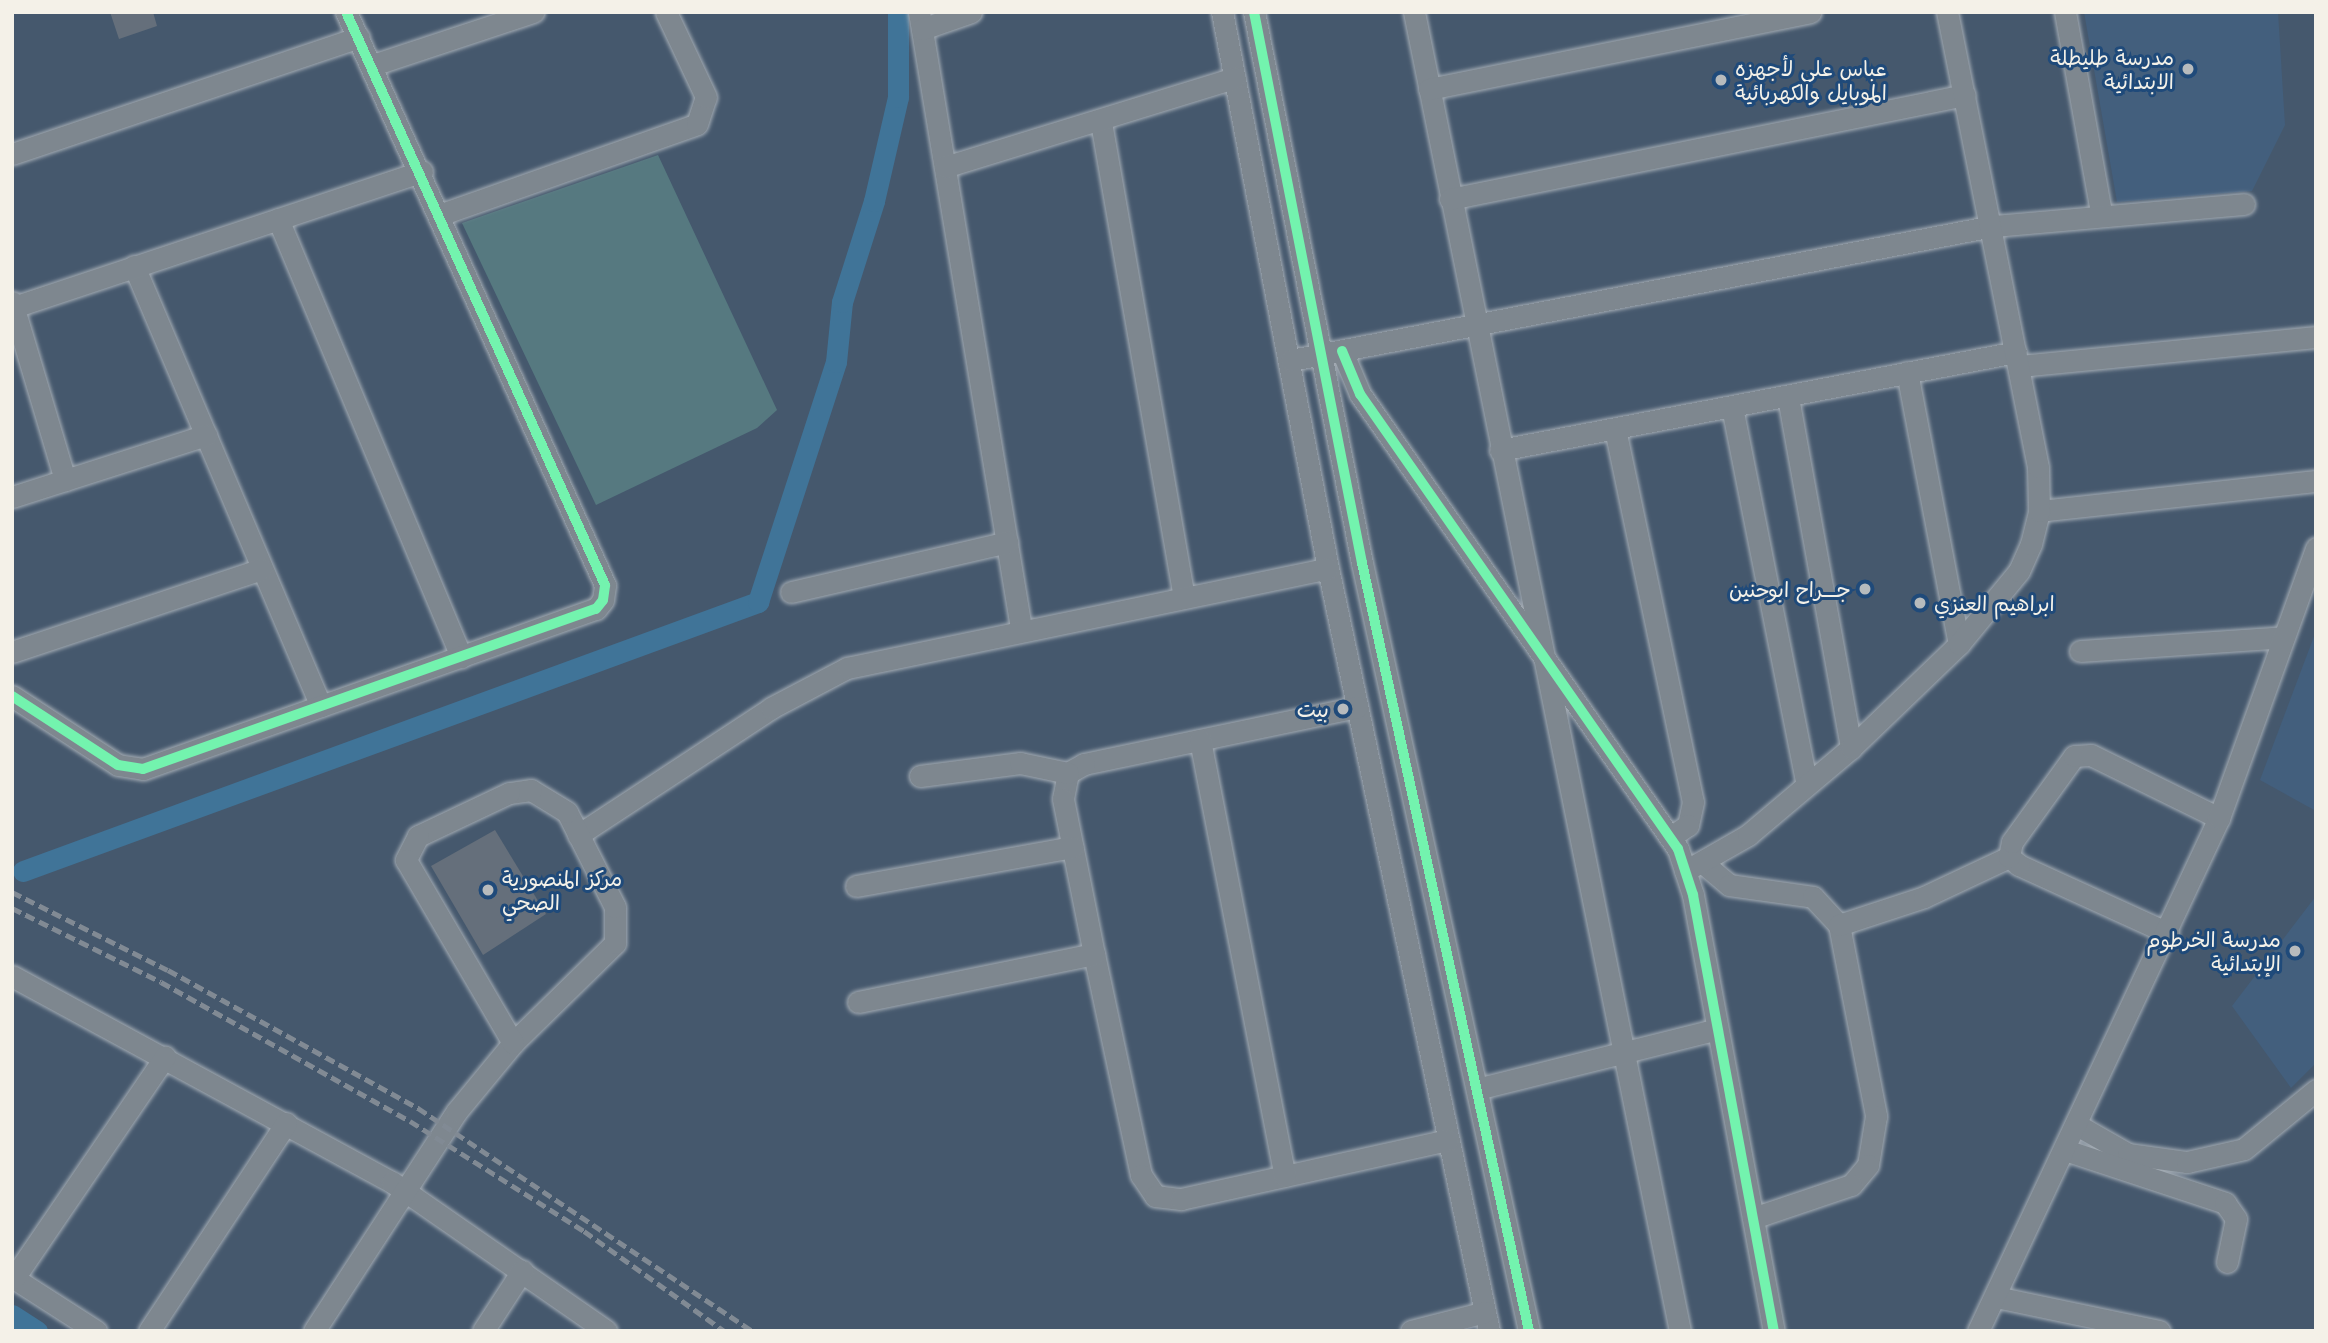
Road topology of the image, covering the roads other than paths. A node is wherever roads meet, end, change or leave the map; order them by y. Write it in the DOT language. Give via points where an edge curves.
graph roads {
  1 [pos="346,12"];
  2 [pos="533,12"];
  3 [pos="666,12"];
  4 [pos="971,12"];
  5 [pos="1222,12"];
  6 [pos="1254,12"];
  7 [pos="1414,12"];
  8 [pos="1810,12"];
  9 [pos="1947,12"];
  10 [pos="2065,12"];
  11 [pos="920,21"];
  12 [pos="359,37"];
  13 [pos="373,65"];
  14 [pos="1235,78"];
  15 [pos="1429,89"];
  16 [pos="1965,95"];
  17 [pos="1101,122"];
  18 [pos="12,154"];
  19 [pos="945,167"];
  20 [pos="422,171"];
  21 [pos="1450,199"];
  22 [pos="2244,204"];
  23 [pos="2101,212"];
  24 [pos="442,214"];
  25 [pos="278,219"];
  26 [pos="1993,226"];
  27 [pos="134,266"];
  28 [pos="13,304"];
  29 [pos="1475,327"];
  30 [pos="2316,337"];
  31 [pos="1333,352"];
  32 [pos="2017,359"];
  33 [pos="1291,360"];
  34 [pos="1907,372"];
  35 [pos="1788,397"];
  36 [pos="1732,407"];
  37 [pos="1615,429"];
  38 [pos="206,435"];
  39 [pos="1500,450"];
  40 [pos="65,480"];
  41 [pos="2316,481"];
  42 [pos="12,497"];
  43 [pos="2039,511"];
  44 [pos="1007,542"];
  45 [pos="2316,548"];
  46 [pos="1328,568"];
  47 [pos="262,569"];
  48 [pos="2299,590"];
  49 [pos="791,592"];
  50 [pos="1183,594"];
  51 [pos="2316,605"];
  52 [pos="1021,628"];
  53 [pos="2284,637"];
  54 [pos="1959,644"];
  55 [pos="2080,651"];
  56 [pos="12,652"];
  57 [pos="461,657"];
  58 [pos="1544,662"];
  59 [pos="12,696"];
  60 [pos="321,706"];
  61 [pos="1357,707"];
  62 [pos="1200,740"];
  63 [pos="1851,748"];
  64 [pos="1068,773"];
  65 [pos="919,776"];
  66 [pos="1807,785"];
  67 [pos="2218,818"];
  68 [pos="578,835"];
  69 [pos="1672,836"];
  70 [pos="1073,847"];
  71 [pos="2009,857"];
  72 [pos="1694,867"];
  73 [pos="856,886"];
  74 [pos="1839,925"];
  75 [pos="2168,933"];
  76 [pos="1094,954"];
  77 [pos="12,976"];
  78 [pos="858,1002"];
  79 [pos="1717,1029"];
  80 [pos="513,1043"];
  81 [pos="1622,1052"];
  82 [pos="165,1057"];
  83 [pos="1477,1088"];
  84 [pos="2316,1090"];
  85 [pos="286,1123"];
  86 [pos="2077,1125"];
  87 [pos="1448,1140"];
  88 [pos="2065,1150"];
  89 [pos="1284,1176"];
  90 [pos="407,1192"];
  91 [pos="1753,1218"];
  92 [pos="2227,1262"];
  93 [pos="522,1271"];
  94 [pos="13,1278"];
  95 [pos="1996,1297"];
  96 [pos="1487,1321"];
  97 [pos="96,1331"];
  98 [pos="149,1331"];
  99 [pos="314,1331"];
  100 [pos="483,1331"];
  101 [pos="606,1331"];
  102 [pos="1411,1331"];
  103 [pos="1529,1331"];
  104 [pos="1679,1331"];
  105 [pos="1774,1331"];
  106 [pos="1978,1331"];
  107 [pos="2159,1331"];
  1 -- 12 [label="street"];
  2 -- 13 [label="street"];
  3 -- 24 [label="street" via="706,97 697,124"];
  4 -- 11 [label="street"];
  5 -- 14 [label="street"];
  6 -- 31 [label="street"];
  7 -- 15 [label="street"];
  8 -- 15 [label="street"];
  9 -- 16 [label="street"];
  10 -- 23 [label="street"];
  11 -- 19 [label="street"];
  12 -- 13 [label="street"];
  12 -- 18 [label="street"];
  13 -- 20 [label="street"];
  14 -- 17 [label="street"];
  14 -- 33 [label="street"];
  15 -- 21 [label="street"];
  16 -- 21 [label="street"];
  16 -- 26 [label="street"];
  17 -- 19 [label="street"];
  17 -- 50 [label="street"];
  19 -- 44 [label="street"];
  20 -- 24 [label="street"];
  20 -- 25 [label="street"];
  21 -- 29 [label="street"];
  22 -- 23 [label="street"];
  23 -- 26 [label="street"];
  24 -- 57 [label="street" via="605,589 596,610"];
  25 -- 27 [label="street"];
  25 -- 57 [label="street"];
  26 -- 29 [label="street"];
  26 -- 32 [label="street"];
  27 -- 28 [label="street"];
  27 -- 38 [label="street"];
  28 -- 40 [label="street"];
  29 -- 31 [label="street"];
  29 -- 39 [label="street"];
  30 -- 32 [label="street"];
  31 -- 33 [label="street"];
  31 -- 58 [label="street" via="1489,572"];
  31 -- 83 [label="street" via="1362,563"];
  32 -- 34 [label="street"];
  32 -- 43 [label="street"];
  33 -- 46 [label="street"];
  34 -- 35 [label="street"];
  34 -- 54 [label="street"];
  35 -- 36 [label="street"];
  35 -- 63 [label="street"];
  36 -- 37 [label="street"];
  36 -- 66 [label="street"];
  37 -- 39 [label="street"];
  37 -- 69 [label="street" via="1693,802 1688,825"];
  38 -- 40 [label="street"];
  38 -- 47 [label="street"];
  39 -- 58 [label="street"];
  40 -- 42 [label="street"];
  41 -- 43 [label="street"];
  43 -- 54 [label="street" via="2019,571"];
  44 -- 49 [label="street"];
  44 -- 52 [label="street"];
  45 -- 48 [label="street"];
  46 -- 50 [label="street"];
  46 -- 61 [label="street"];
  47 -- 56 [label="street"];
  47 -- 60 [label="street"];
  48 -- 51 [label="street"];
  48 -- 53 [label="street"];
  50 -- 52 [label="street"];
  52 -- 68 [label="street" via="889,656 808,686"];
  53 -- 55 [label="street"];
  53 -- 67 [label="street"];
  54 -- 63 [label="street"];
  57 -- 60 [label="street"];
  58 -- 69 [label="street"];
  58 -- 81 [label="street"];
  59 -- 60 [label="street" via="134,769"];
  61 -- 62 [label="street"];
  61 -- 87 [label="street"];
  62 -- 64 [label="street"];
  62 -- 89 [label="street"];
  63 -- 66 [label="street"];
  64 -- 65 [label="street" via="1020,763"];
  64 -- 70 [label="street" via="1062,785"];
  66 -- 72 [label="street"];
  67 -- 71 [label="street" via="2091,755 2074,756 2012,842"];
  67 -- 75 [label="street"];
  68 -- 80 [label="street" via="615,907 618,934 610,950"];
  68 -- 80 [label="street" via="560,804 520,790 424,832 407,853 410,873"];
  69 -- 72 [label="street"];
  70 -- 73 [label="street"];
  70 -- 76 [label="street"];
  71 -- 74 [label="street" via="1924,897"];
  71 -- 75 [label="street"];
  72 -- 74 [label="street" via="1729,885 1813,897"];
  72 -- 79 [label="street"];
  74 -- 91 [label="street" via="1876,1116 1868,1165 1851,1185"];
  75 -- 86 [label="street"];
  76 -- 78 [label="street"];
  76 -- 89 [label="street" via="1146,1187 1168,1200"];
  77 -- 82 [label="street"];
  79 -- 81 [label="street"];
  79 -- 91 [label="street"];
  80 -- 90 [label="street" via="457,1111"];
  81 -- 83 [label="street"];
  81 -- 104 [label="street"];
  82 -- 85 [label="street"];
  82 -- 94 [label="street"];
  83 -- 103 [label="street"];
  84 -- 86 [label="street" via="2244,1149 2187,1162 2128,1154"];
  85 -- 90 [label="street"];
  85 -- 98 [label="street"];
  86 -- 88 [label="street"];
  87 -- 89 [label="street"];
  87 -- 96 [label="street"];
  88 -- 92 [label="street" via="2225,1203 2236,1219"];
  88 -- 95 [label="street"];
  90 -- 93 [label="street"];
  90 -- 99 [label="street"];
  91 -- 105 [label="street"];
  93 -- 100 [label="street"];
  93 -- 101 [label="street"];
  94 -- 97 [label="street"];
  95 -- 106 [label="street"];
  95 -- 107 [label="street"];
  96 -- 102 [label="street"];
}
